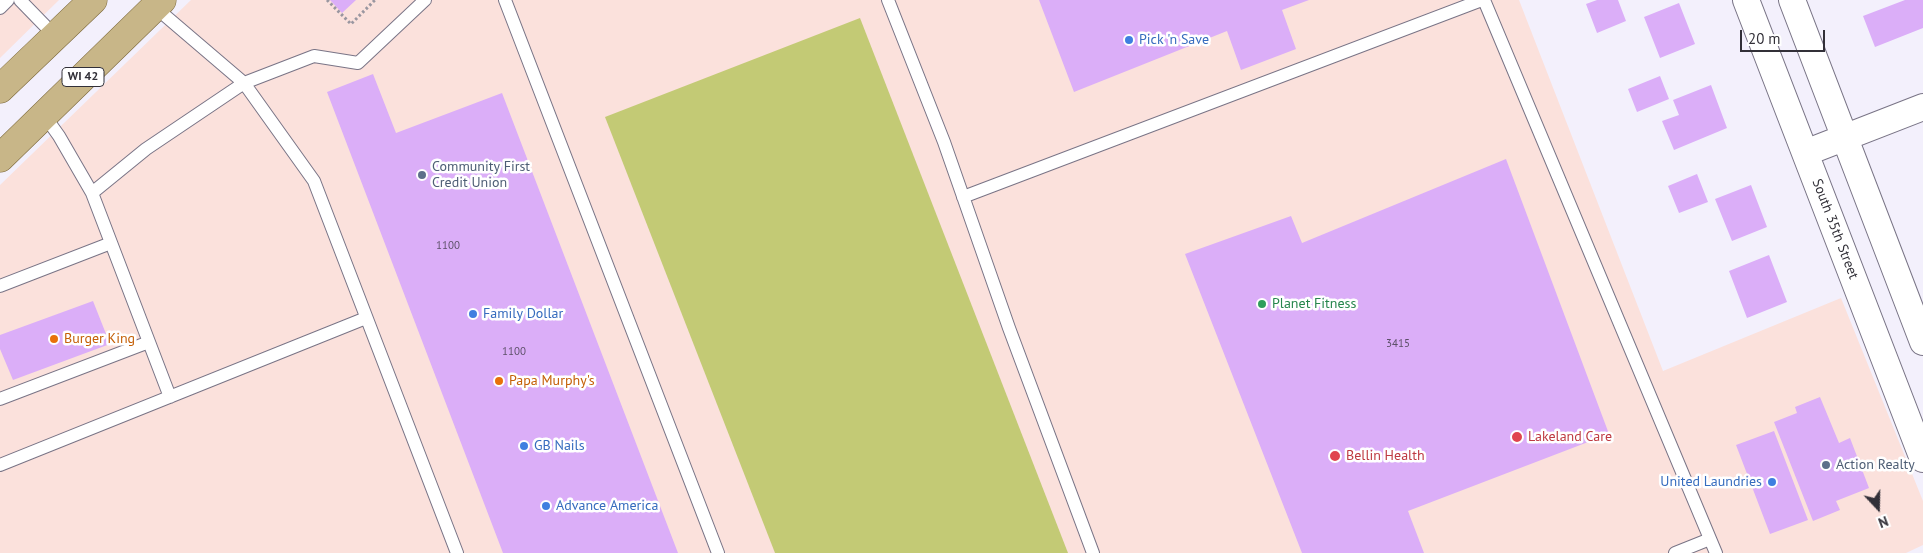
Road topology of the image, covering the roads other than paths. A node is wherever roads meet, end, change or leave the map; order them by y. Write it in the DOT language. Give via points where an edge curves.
graph roads {
  1 [pos="8,0"];
  2 [pos="20,0"];
  3 [pos="93,0"];
  4 [pos="425,0"];
  5 [pos="505,0"];
  6 [pos="888,0"];
  7 [pos="1483,0"];
  8 [pos="1746,0"];
  9 [pos="1792,0"];
  10 [pos="154,2"];
  11 [pos="0,8"];
  12 [pos="55,36"];
  13 [pos="244,83"];
  14 [pos="0,89"];
  15 [pos="1923,107"];
  16 [pos="44,115"];
  17 [pos="1846,138"];
  18 [pos="1805,153"];
  19 [pos="0,158"];
  20 [pos="92,193"];
  21 [pos="963,197"];
  22 [pos="111,243"];
  23 [pos="0,286"];
  24 [pos="366,318"];
  25 [pos="149,342"];
  26 [pos="1923,342"];
  27 [pos="170,397"];
  28 [pos="0,399"];
  29 [pos="1923,459"];
  30 [pos="0,465"];
  31 [pos="1710,539"];
  32 [pos="457,553"];
  33 [pos="718,553"];
  34 [pos="1093,553"];
  35 [pos="1675,553"];
  36 [pos="1716,553"];
  1 -- 11 [label="lane"];
  2 -- 12 [label="lane"];
  3 -- 12 [label="main road"];
  4 -- 13 [label="lane" via="358,63 314,56"];
  5 -- 33 [label="lane"];
  6 -- 21 [label="lane"];
  7 -- 21 [label="lane"];
  7 -- 31 [label="lane"];
  8 -- 18 [label="street, South 35th Street"];
  9 -- 17 [label="street"];
  10 -- 13 [label="lane"];
  10 -- 16 [label="main road, WI 42"];
  12 -- 14 [label="main road"];
  13 -- 20 [label="lane" via="146,149"];
  13 -- 24 [label="lane" via="314,182"];
  15 -- 17 [label="street"];
  16 -- 19 [label="main road, WI 42"];
  16 -- 20 [label="lane"];
  17 -- 18 [label="street"];
  17 -- 26 [label="street"];
  18 -- 29 [label="street, South 35th Street"];
  20 -- 22 [label="lane"];
  21 -- 34 [label="lane"];
  22 -- 23 [label="lane"];
  22 -- 25 [label="lane"];
  24 -- 27 [label="lane"];
  24 -- 32 [label="lane"];
  25 -- 27 [label="lane"];
  25 -- 28 [label="lane"];
  27 -- 30 [label="lane"];
  31 -- 35 [label="lane"];
  31 -- 36 [label="lane"];
}
